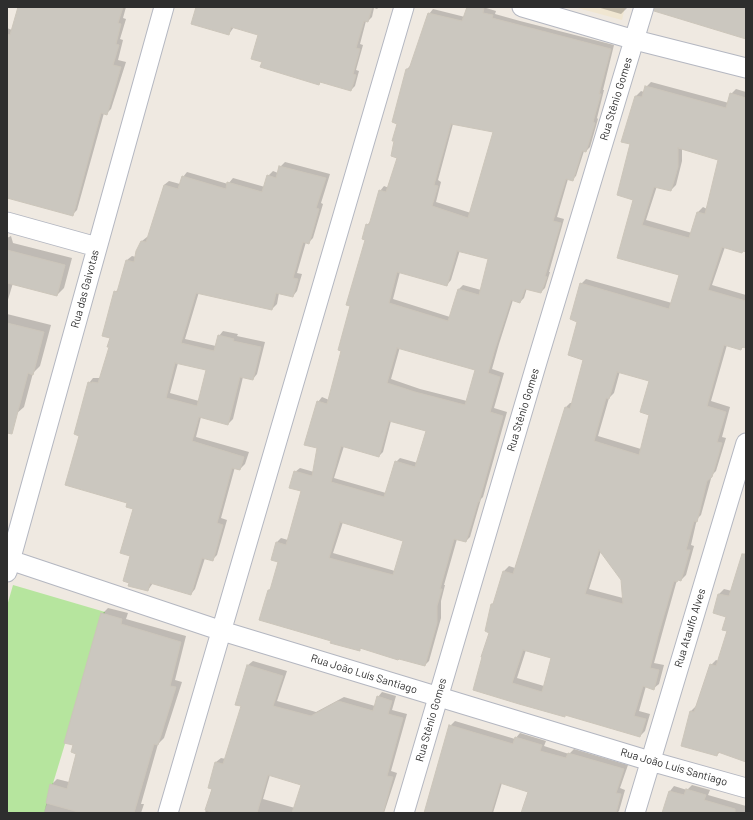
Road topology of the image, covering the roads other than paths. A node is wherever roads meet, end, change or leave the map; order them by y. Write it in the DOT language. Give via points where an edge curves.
graph roads {
  1 [pos="164,7"];
  2 [pos="404,7"];
  3 [pos="522,7"];
  4 [pos="644,7"];
  5 [pos="635,40"];
  6 [pos="746,68"];
  7 [pos="7,222"];
  8 [pos="97,247"];
  9 [pos="746,443"];
  10 [pos="8,564"];
  11 [pos="222,631"];
  12 [pos="438,696"];
  13 [pos="650,762"];
  14 [pos="746,788"];
  15 [pos="168,813"];
  16 [pos="404,813"];
  17 [pos="635,813"];
  1 -- 8 [label="street, Rua das Gaivotas"];
  2 -- 11 [label="street"];
  3 -- 5 [label="street"];
  4 -- 5 [label="street, Rua Stênio Gomes"];
  5 -- 6 [label="street"];
  5 -- 12 [label="street, Rua Stênio Gomes"];
  7 -- 8 [label="street"];
  8 -- 10 [label="street, Rua das Gaivotas"];
  9 -- 13 [label="street, Rua Ataulfo Alves"];
  10 -- 11 [label="street, Rua João Luís Santiago"];
  11 -- 12 [label="street, Rua João Luís Santiago"];
  11 -- 15 [label="street"];
  12 -- 13 [label="street, Rua João Luís Santiago"];
  12 -- 16 [label="street, Rua Stênio Gomes"];
  13 -- 14 [label="street, Rua João Luís Santiago"];
  13 -- 17 [label="street, Rua Ataulfo Alves"];
}
